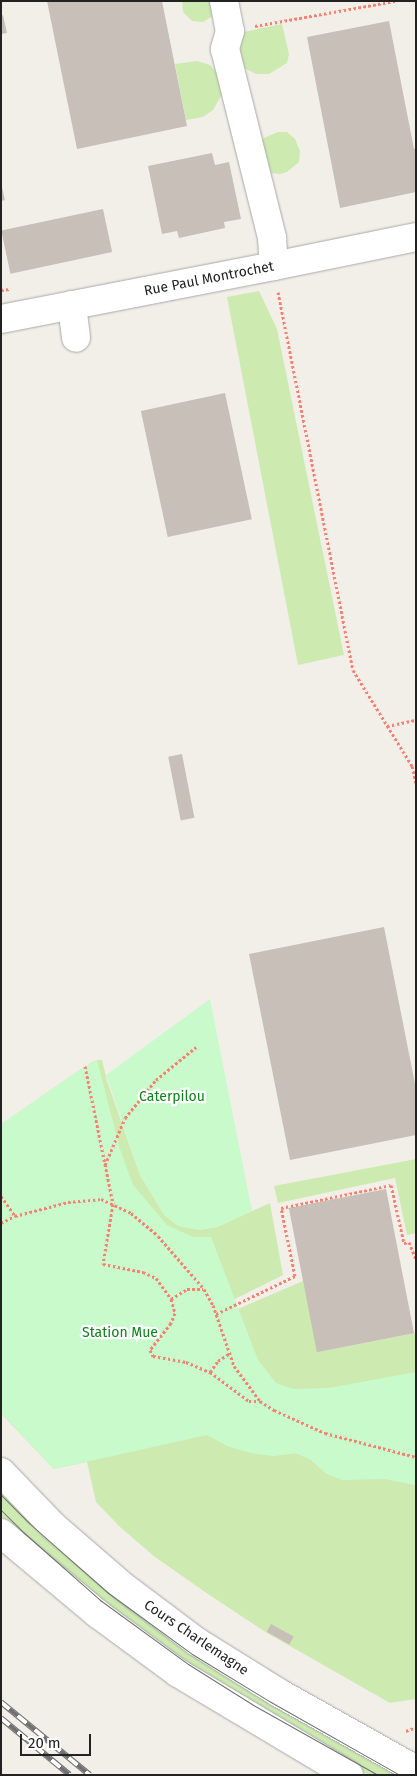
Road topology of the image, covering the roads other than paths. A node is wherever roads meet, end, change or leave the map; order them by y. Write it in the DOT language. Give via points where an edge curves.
graph roads {
  1 [pos="224,1"];
  2 [pos="416,236"];
  3 [pos="274,266"];
  4 [pos="72,306"];
  5 [pos="1,319"];
  6 [pos="76,338"];
  7 [pos="1,1472"];
  8 [pos="1,1533"];
  9 [pos="416,1770"];
  10 [pos="349,1775"];
  1 -- 3 [label="street" via="230,31 225,49 272,238"];
  2 -- 3 [label="street, Rue Paul Montrochet"];
  3 -- 4 [label="street, Rue Paul Montrochet"];
  4 -- 5 [label="street, Rue Paul Montrochet"];
  4 -- 6 [label="street"];
  7 -- 9 [label="street, Cours Charlemagne" via="52,1526 125,1588 198,1642 279,1693"];
  8 -- 10 [label="street" via="98,1614 178,1674"];
}
